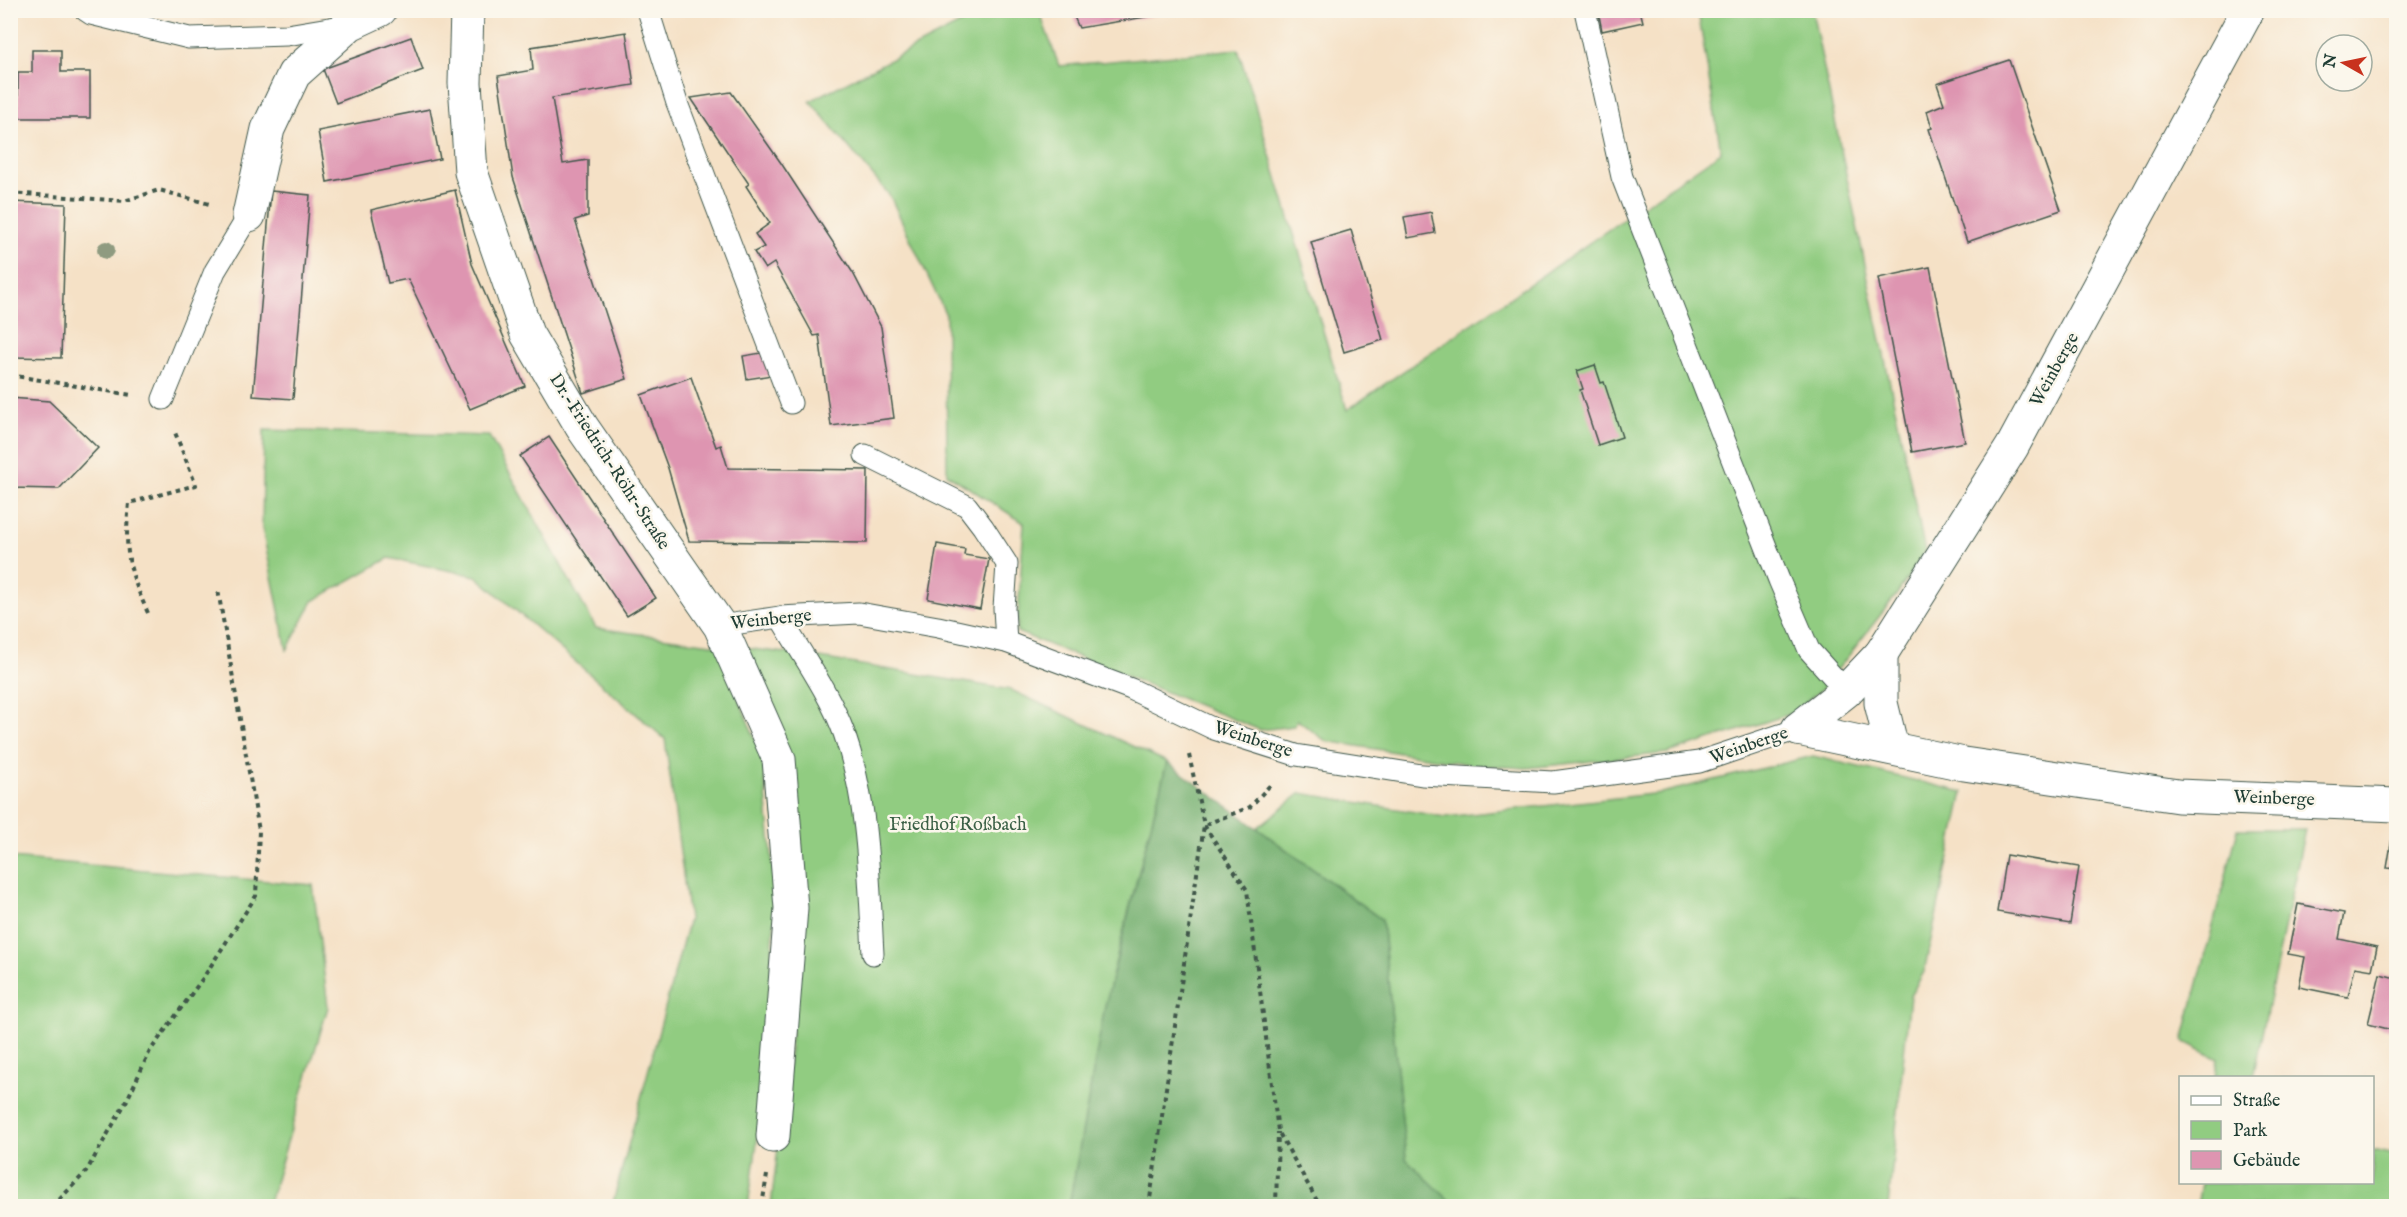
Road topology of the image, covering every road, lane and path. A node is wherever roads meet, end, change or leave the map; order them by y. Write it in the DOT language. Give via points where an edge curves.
graph roads {
  1 [pos="85,10"];
  2 [pos="380,10"];
  3 [pos="467,10"];
  4 [pos="648,10"];
  5 [pos="1585,10"];
  6 [pos="2248,10"];
  7 [pos="350,24"];
  8 [pos="10,193"];
  9 [pos="249,215"];
  10 [pos="10,375"];
  11 [pos="97,389"];
  12 [pos="163,399"];
  13 [pos="791,403"];
  14 [pos="865,455"];
  15 [pos="218,590"];
  16 [pos="148,613"];
  17 [pos="780,617"];
  18 [pos="720,626"];
  19 [pos="1006,642"];
  20 [pos="1881,654"];
  21 [pos="1846,691"];
  22 [pos="1798,729"];
  23 [pos="1892,748"];
  24 [pos="1184,749"];
  25 [pos="1296,755"];
  26 [pos="2397,805"];
  27 [pos="1204,825"];
  28 [pos="873,954"];
  29 [pos="1278,1131"];
  30 [pos="773,1136"];
  31 [pos="52,1206"];
  32 [pos="1149,1206"];
  33 [pos="1276,1206"];
  34 [pos="1320,1206"];
  1 -- 7 [label="lane" via="189,38 287,35"];
  2 -- 7 [label="street"];
  3 -- 18 [label="street, Dr.-Friedrich-Röhr-Straße" via="465,83 471,172 527,334 582,427"];
  4 -- 13 [label="lane" via="677,104"];
  5 -- 21 [label="lane" via="1622,177 1809,650"];
  6 -- 20 [label="street, Weinberge" via="2012,447"];
  7 -- 9 [label="street" via="294,74 268,129"];
  8 -- 9 [label="path" via="124,201 159,190"];
  9 -- 12 [label="lane" via="215,271"];
  10 -- 11 [label="path"];
  12 -- 16 [label="path" via="196,485 129,503 125,540 129,570"];
  14 -- 19 [label="lane" via="967,506 983,526 1007,564"];
  15 -- 31 [label="path" via="260,831 256,896 150,1051 86,1172"];
  17 -- 18 [label="lane, Weinberge"];
  17 -- 19 [label="lane, Weinberge" via="859,613"];
  17 -- 28 [label="lane" via="825,693 857,776 866,833"];
  18 -- 30 [label="street, Dr.-Friedrich-Röhr-Straße" via="779,759 791,908"];
  19 -- 25 [label="lane, Weinberge" via="1131,689 1214,729"];
  20 -- 21 [label="street, Weinberge"];
  20 -- 23 [label="street" via="1881,703"];
  21 -- 22 [label="street, Weinberge"];
  22 -- 23 [label="street, Weinberge"];
  22 -- 25 [label="lane, Weinberge" via="1699,762 1552,782 1422,775"];
  23 -- 26 [label="street, Weinberge" via="1964,764 2178,796"];
  24 -- 27 [label="path" via="1191,758"];
  25 -- 27 [label="path" via="1250,807"];
  27 -- 29 [label="path" via="1247,890"];
  27 -- 32 [label="path"];
  29 -- 33 [label="path"];
  29 -- 34 [label="path"];
}
